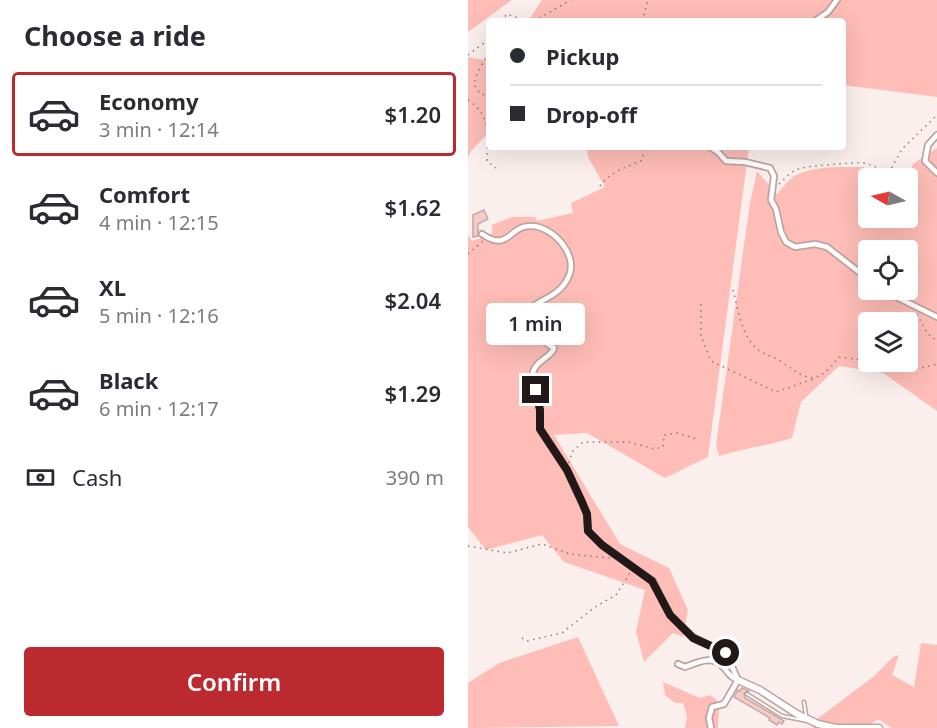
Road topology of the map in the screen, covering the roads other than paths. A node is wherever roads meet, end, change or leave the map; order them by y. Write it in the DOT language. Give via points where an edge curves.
graph roads {
  1 [pos="837,0"];
  2 [pos="819,18"];
  3 [pos="937,135"];
  4 [pos="715,150"];
  5 [pos="937,173"];
  6 [pos="482,234"];
  7 [pos="858,271"];
  8 [pos="903,300"];
  9 [pos="937,317"];
  10 [pos="678,664"];
  11 [pos="738,680"];
  12 [pos="747,694"];
  13 [pos="804,702"];
  14 [pos="808,719"];
  15 [pos="711,728"];
  16 [pos="857,728"];
  17 [pos="879,728"];
  1 -- 2 [label="street"];
  3 -- 5 [label="street" via="928,145 925,161"];
  4 -- 7 [label="street" via="726,161 770,168 774,176 771,200 786,242 795,247 826,247"];
  6 -- 11 [label="street" via="506,241 520,228 532,225 561,242 568,253 568,278 552,297 533,306 528,318 532,334 554,348 532,372 540,429 567,470 587,514 588,531 652,581 670,615 693,638 726,653"];
  8 -- 9 [label="street"];
  10 -- 11 [label="street" via="685,667 698,660 713,662"];
  11 -- 14 [label="street"];
  11 -- 15 [label="street" via="724,704 712,707"];
  12 -- 14 [label="lane" via="782,716"];
  13 -- 14 [label="lane"];
  14 -- 16 [label="street" via="836,728"];
  16 -- 17 [label="street"];
}
